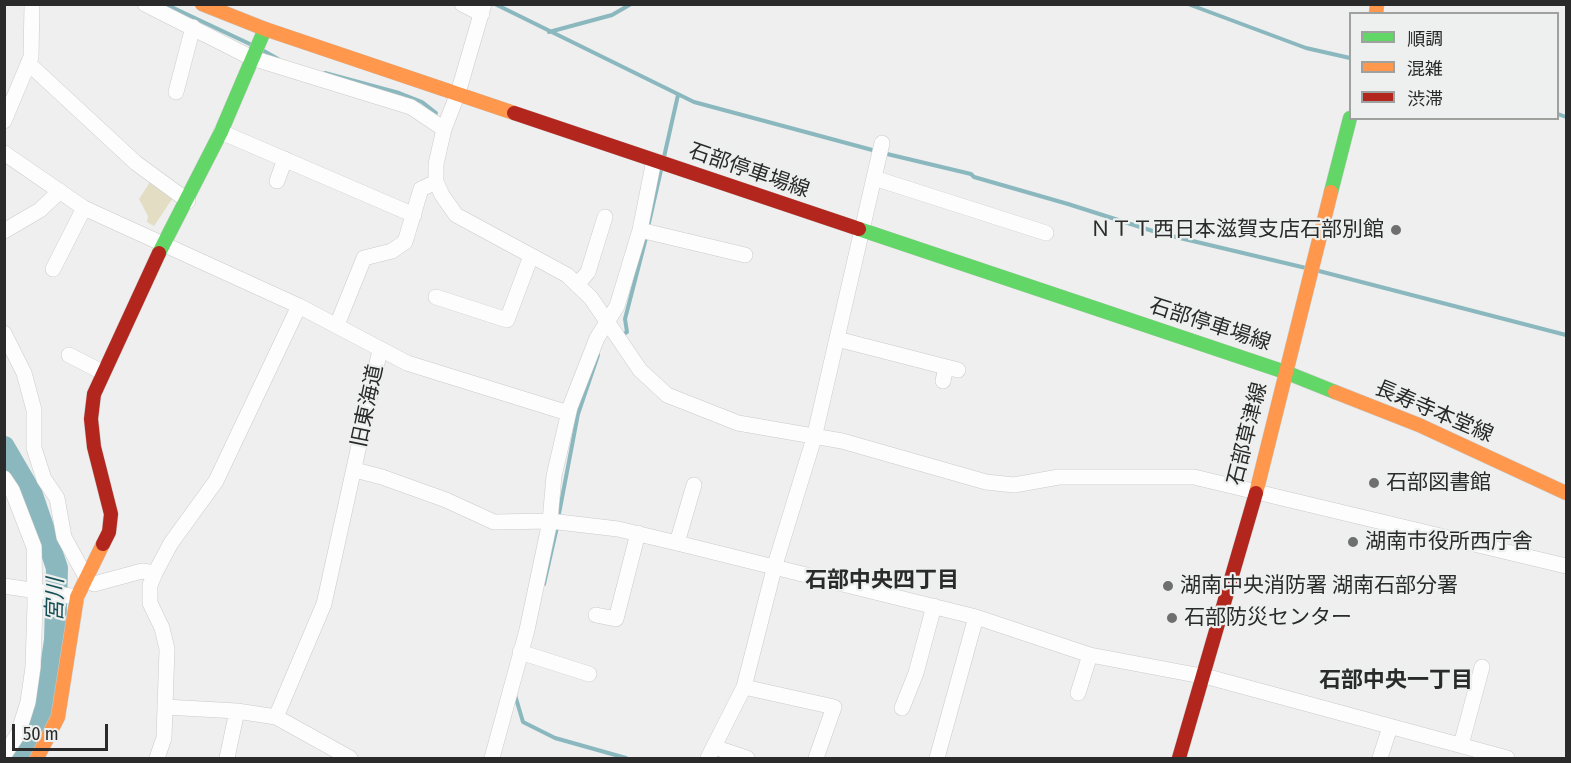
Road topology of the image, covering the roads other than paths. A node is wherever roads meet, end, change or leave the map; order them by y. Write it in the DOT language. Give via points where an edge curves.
graph roads {
  1 [pos="32,4"];
  2 [pos="145,4"];
  3 [pos="202,4"];
  4 [pos="462,4"];
  5 [pos="483,9"];
  6 [pos="193,27"];
  7 [pos="265,29"];
  8 [pos="252,58"];
  9 [pos="28,63"];
  10 [pos="176,92"];
  11 [pos="458,93"];
  12 [pos="1349,120"];
  13 [pos="4,121"];
  14 [pos="444,129"];
  15 [pos="221,132"];
  16 [pos="882,143"];
  17 [pos="4,153"];
  18 [pos="285,159"];
  19 [pos="654,160"];
  20 [pos="874,178"];
  21 [pos="277,181"];
  22 [pos="436,182"];
  23 [pos="60,191"];
  24 [pos="188,201"];
  25 [pos="84,208"];
  26 [pos="414,214"];
  27 [pos="605,217"];
  28 [pos="640,230"];
  29 [pos="4,231"];
  30 [pos="863,231"];
  31 [pos="1046,233"];
  32 [pos="164,243"];
  33 [pos="745,255"];
  34 [pos="531,256"];
  35 [pos="53,269"];
  36 [pos="577,285"];
  37 [pos="436,297"];
  38 [pos="299,306"];
  39 [pos="606,320"];
  40 [pos="337,326"];
  41 [pos="4,333"];
  42 [pos="837,339"];
  43 [pos="380,350"];
  44 [pos="9,352"];
  45 [pos="69,355"];
  46 [pos="102,372"];
  47 [pos="1285,372"];
  48 [pos="949,373"];
  49 [pos="568,413"];
  50 [pos="814,438"];
  51 [pos="355,470"];
  52 [pos="4,478"];
  53 [pos="694,485"];
  54 [pos="1256,492"];
  55 [pos="1566,493"];
  56 [pos="550,521"];
  57 [pos="638,533"];
  58 [pos="677,543"];
  59 [pos="775,565"];
  60 [pos="1566,566"];
  61 [pos="155,573"];
  62 [pos="87,579"];
  63 [pos="4,586"];
  64 [pos="37,590"];
  65 [pos="71,596"];
  66 [pos="934,606"];
  67 [pos="596,615"];
  68 [pos="976,617"];
  69 [pos="520,652"];
  70 [pos="1090,655"];
  71 [pos="1482,667"];
  72 [pos="589,674"];
  73 [pos="1203,676"];
  74 [pos="744,687"];
  75 [pos="1078,693"];
  76 [pos="165,707"];
  77 [pos="902,708"];
  78 [pos="237,711"];
  79 [pos="276,717"];
  80 [pos="1390,727"];
  81 [pos="1461,745"];
  82 [pos="711,753"];
  83 [pos="4,755"];
  84 [pos="747,758"];
  85 [pos="37,759"];
  86 [pos="157,759"];
  87 [pos="227,759"];
  88 [pos="350,759"];
  89 [pos="492,759"];
  90 [pos="816,759"];
  91 [pos="937,759"];
  92 [pos="1179,759"];
  93 [pos="1380,759"];
  94 [pos="1507,759"];
  1 -- 9 [label="street"];
  2 -- 6 [label="street"];
  3 -- 7 [label="main road, 石部停車場線"];
  4 -- 5 [label="street"];
  5 -- 11 [label="street"];
  6 -- 8 [label="street"];
  6 -- 10 [label="street"];
  7 -- 8 [label="main road"];
  7 -- 11 [label="main road, 石部停車場線"];
  8 -- 14 [label="street" via="411,107"];
  8 -- 15 [label="main road"];
  9 -- 13 [label="street"];
  9 -- 24 [label="street" via="136,163"];
  11 -- 14 [label="street"];
  11 -- 19 [label="main road, 石部停車場線"];
  12 -- 47 [label="main road, 石部草津線"];
  14 -- 22 [label="street"];
  15 -- 18 [label="street"];
  15 -- 24 [label="main road"];
  16 -- 20 [label="street"];
  17 -- 23 [label="street, 旧東海道"];
  18 -- 21 [label="street"];
  18 -- 26 [label="street"];
  19 -- 28 [label="street"];
  19 -- 30 [label="main road, 石部停車場線"];
  20 -- 30 [label="street"];
  20 -- 31 [label="street"];
  22 -- 26 [label="street" via="421,189"];
  22 -- 34 [label="street" via="456,215"];
  23 -- 25 [label="street, 旧東海道"];
  23 -- 29 [label="street" via="40,210"];
  24 -- 32 [label="main road"];
  25 -- 32 [label="street, 旧東海道"];
  25 -- 35 [label="street"];
  26 -- 40 [label="street" via="405,242 392,251 364,258"];
  27 -- 36 [label="street" via="588,272"];
  28 -- 33 [label="street"];
  28 -- 39 [label="street" via="617,306"];
  30 -- 42 [label="street"];
  30 -- 47 [label="main road, 石部停車場線"];
  32 -- 38 [label="street, 旧東海道"];
  32 -- 46 [label="main road"];
  34 -- 36 [label="street" via="567,275"];
  34 -- 37 [label="street" via="507,320"];
  36 -- 39 [label="street"];
  38 -- 40 [label="street, 旧東海道"];
  38 -- 61 [label="street" via="216,480 171,543"];
  39 -- 49 [label="street"];
  39 -- 50 [label="street" via="640,370 667,395 738,423"];
  40 -- 43 [label="street, 旧東海道"];
  41 -- 44 [label="street"];
  42 -- 48 [label="street"];
  42 -- 50 [label="street"];
  43 -- 49 [label="street" via="407,363"];
  43 -- 51 [label="street, 旧東海道"];
  44 -- 62 [label="street" via="24,373 34,410 34,448 44,479 57,498 64,537"];
  45 -- 46 [label="street"];
  46 -- 62 [label="main road" via="91,419 111,514 109,532"];
  47 -- 54 [label="main road, 石部草津線"];
  47 -- 55 [label="main road, 長寿寺本堂線" via="1419,425"];
  49 -- 56 [label="street" via="554,476"];
  50 -- 54 [label="street" via="842,441 986,482 1014,485 1059,477 1194,477"];
  50 -- 59 [label="street"];
  51 -- 56 [label="street" via="435,496 494,522"];
  51 -- 79 [label="street, 旧東海道" via="324,604"];
  52 -- 64 [label="street" via="34,547"];
  53 -- 58 [label="street"];
  54 -- 60 [label="street"];
  54 -- 73 [label="main road, 石部草津線"];
  56 -- 57 [label="street"];
  56 -- 69 [label="street"];
  57 -- 58 [label="street"];
  57 -- 67 [label="street" via="616,618"];
  58 -- 59 [label="street"];
  59 -- 66 [label="street"];
  59 -- 74 [label="street"];
  61 -- 62 [label="street" via="142,571 94,584"];
  61 -- 76 [label="street" via="150,603 167,649"];
  62 -- 65 [label="main road"];
  63 -- 64 [label="street"];
  64 -- 65 [label="street"];
  64 -- 83 [label="street" via="28,702 18,734"];
  65 -- 85 [label="main road" via="58,717"];
  66 -- 68 [label="street"];
  66 -- 77 [label="street" via="916,674"];
  68 -- 70 [label="street"];
  68 -- 91 [label="street"];
  69 -- 72 [label="street"];
  69 -- 89 [label="street"];
  70 -- 73 [label="street"];
  70 -- 75 [label="street"];
  71 -- 81 [label="street"];
  73 -- 80 [label="street"];
  73 -- 92 [label="main road, 石部草津線"];
  74 -- 82 [label="street"];
  74 -- 90 [label="street" via="834,707"];
  76 -- 78 [label="street"];
  76 -- 86 [label="street" via="164,738"];
  78 -- 79 [label="street"];
  78 -- 87 [label="street"];
  79 -- 88 [label="street"];
  80 -- 81 [label="street"];
  80 -- 93 [label="street"];
  81 -- 94 [label="street"];
  82 -- 84 [label="street"];
}
